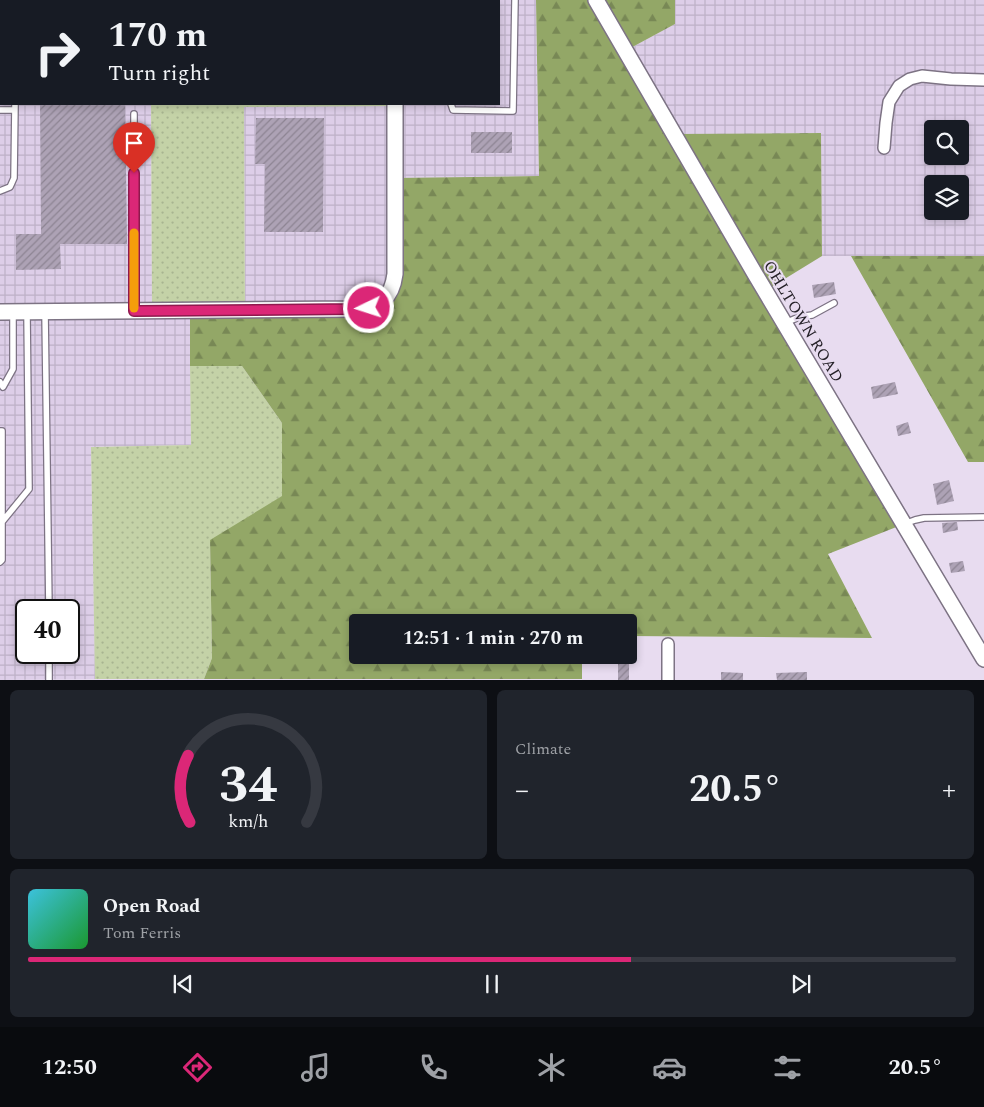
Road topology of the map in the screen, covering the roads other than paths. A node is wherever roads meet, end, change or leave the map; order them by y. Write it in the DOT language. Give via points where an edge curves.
graph roads {
  1 [pos="514,0"];
  2 [pos="596,0"];
  3 [pos="984,80"];
  4 [pos="395,105"];
  5 [pos="451,105"];
  6 [pos="14,107"];
  7 [pos="0,110"];
  8 [pos="134,114"];
  9 [pos="884,148"];
  10 [pos="0,191"];
  11 [pos="834,303"];
  12 [pos="134,311"];
  13 [pos="13,312"];
  14 [pos="46,312"];
  15 [pos="785,322"];
  16 [pos="0,382"];
  17 [pos="0,431"];
  18 [pos="1,496"];
  19 [pos="984,517"];
  20 [pos="2,522"];
  21 [pos="904,524"];
  22 [pos="0,562"];
  23 [pos="49,599"];
  24 [pos="668,644"];
  25 [pos="984,659"];
  26 [pos="49,664"];
  27 [pos="49,680"];
  28 [pos="668,680"];
  1 -- 5 [label="lane" via="513,111 453,110"];
  2 -- 15 [label="street, OHLTOWN ROAD"];
  3 -- 9 [label="street" via="922,76 899,86 889,102"];
  4 -- 12 [label="street" via="395,274 388,296 376,306 357,309"];
  6 -- 7 [label="lane"];
  6 -- 10 [label="lane" via="14,178 10,187"];
  8 -- 12 [label="lane"];
  11 -- 15 [label="lane" via="812,315"];
  12 -- 14 [label="street"];
  13 -- 14 [label="street"];
  13 -- 16 [label="lane" via="13,369 3,387"];
  13 -- 20 [label="lane" via="30,488"];
  14 -- 23 [label="lane"];
  15 -- 21 [label="street, OHLTOWN ROAD"];
  17 -- 18 [label="lane"];
  18 -- 20 [label="lane"];
  19 -- 21 [label="lane" via="924,518"];
  20 -- 22 [label="lane"];
  21 -- 25 [label="street, OHLTOWN ROAD"];
  24 -- 28 [label="street"];
  26 -- 27 [label="lane"];
}
